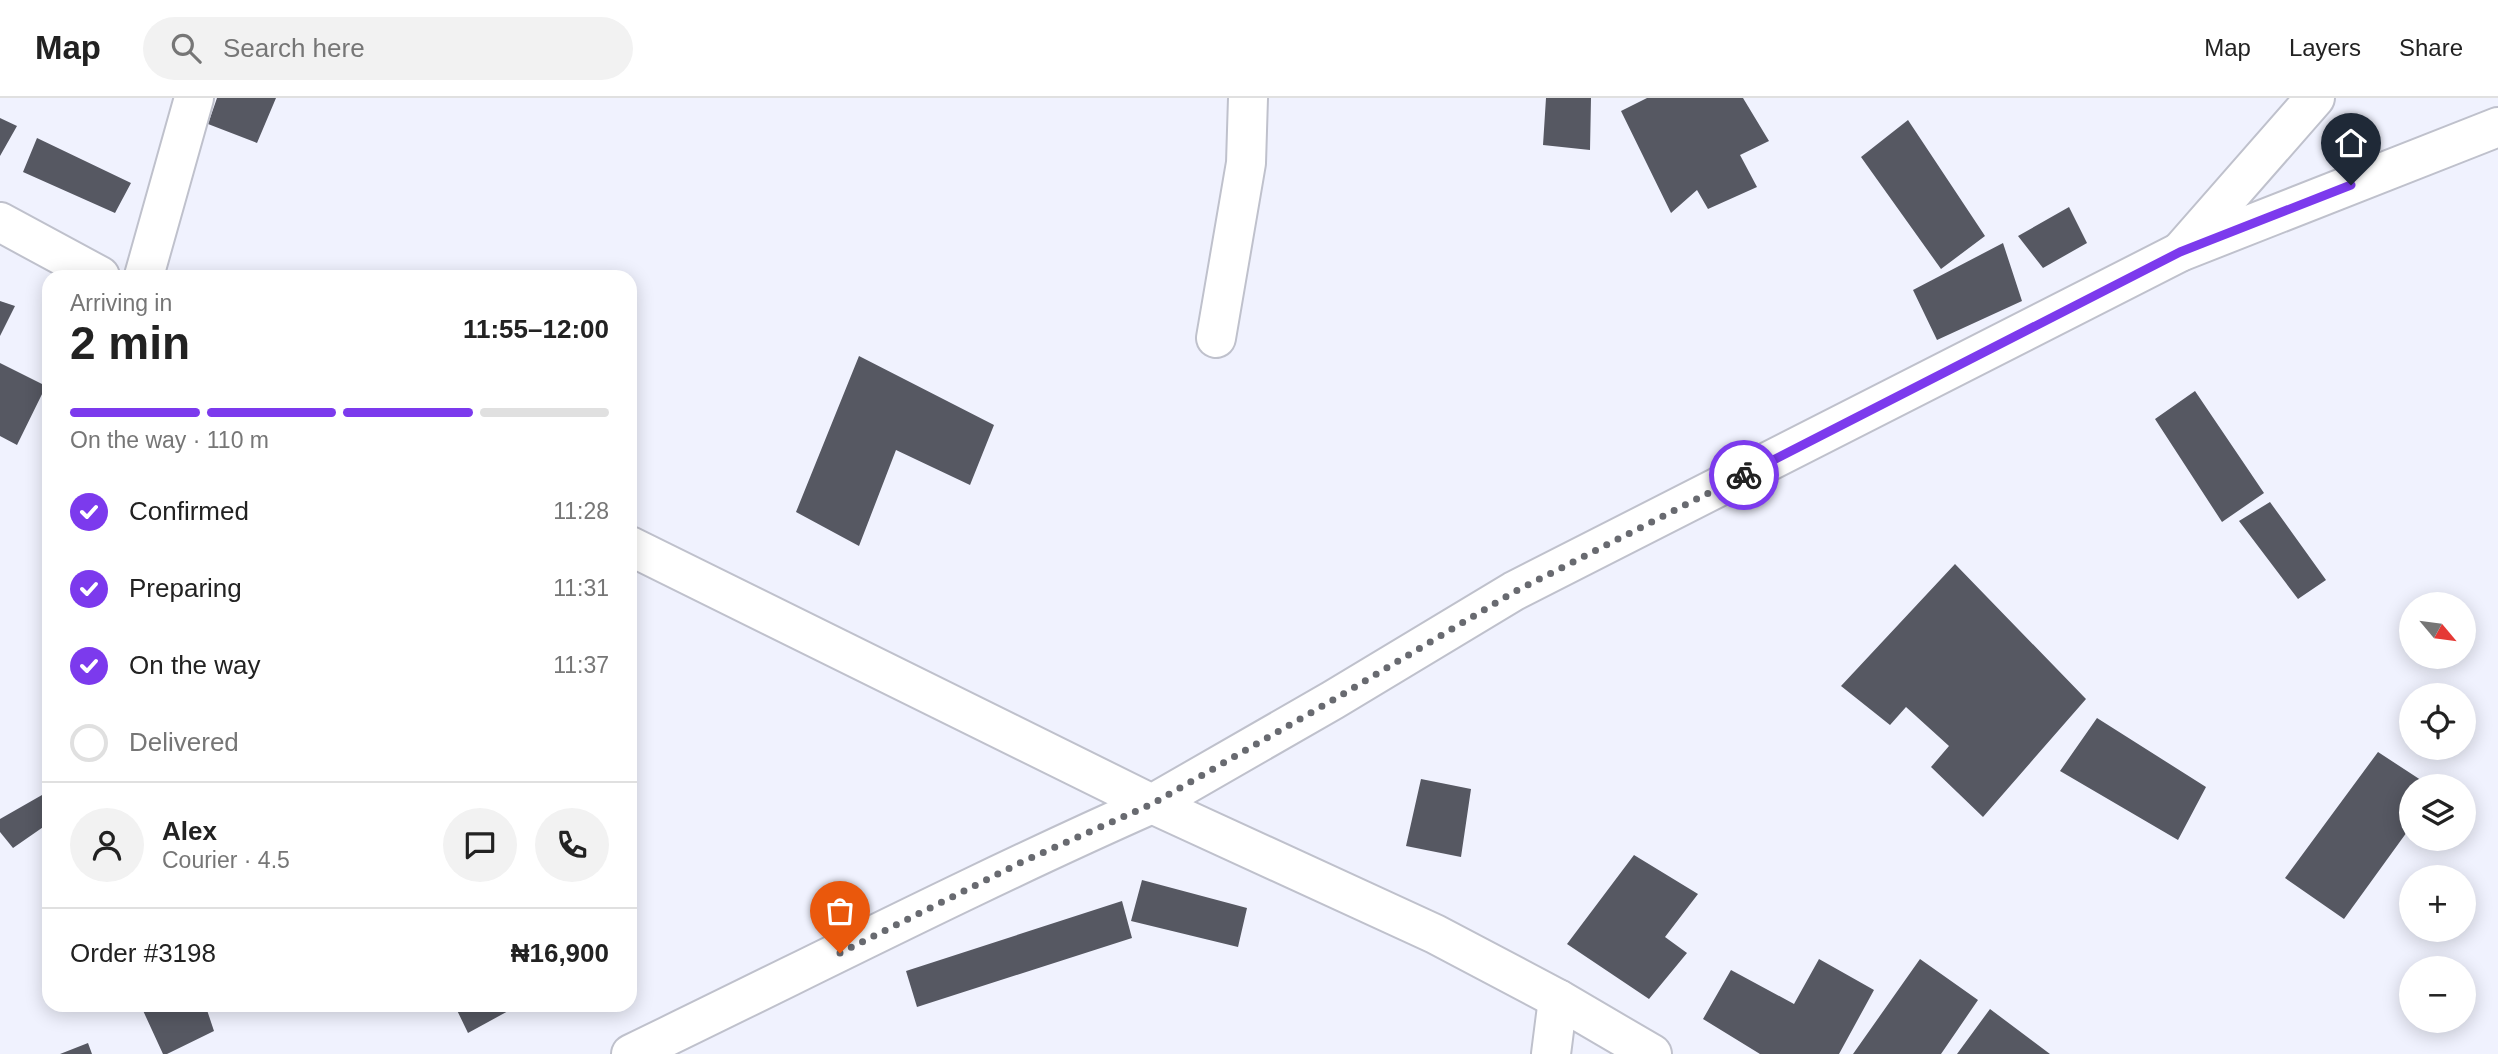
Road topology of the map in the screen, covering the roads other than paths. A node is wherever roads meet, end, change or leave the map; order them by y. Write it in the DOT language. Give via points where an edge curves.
graph roads {
  1 [pos="194,98"];
  2 [pos="1248,98"];
  3 [pos="2315,98"];
  4 [pos="2498,127"];
  5 [pos="0,222"];
  6 [pos="2180,252"];
  7 [pos="89,270"];
  8 [pos="146,270"];
  9 [pos="1216,338"];
  10 [pos="637,549"];
  11 [pos="1152,804"];
  12 [pos="1558,999"];
  13 [pos="631,1054"];
  14 [pos="1551,1054"];
  15 [pos="1652,1054"];
  1 -- 8 [label="main road"];
  2 -- 9 [label="main road" via="1246,163"];
  3 -- 6 [label="main road"];
  4 -- 6 [label="main road"];
  5 -- 7 [label="main road"];
  6 -- 11 [label="main road" via="1514,592"];
  10 -- 11 [label="main road"];
  11 -- 12 [label="main road" via="1435,934"];
  11 -- 13 [label="main road" via="1024,861"];
  12 -- 14 [label="main road"];
  12 -- 15 [label="main road"];
}
